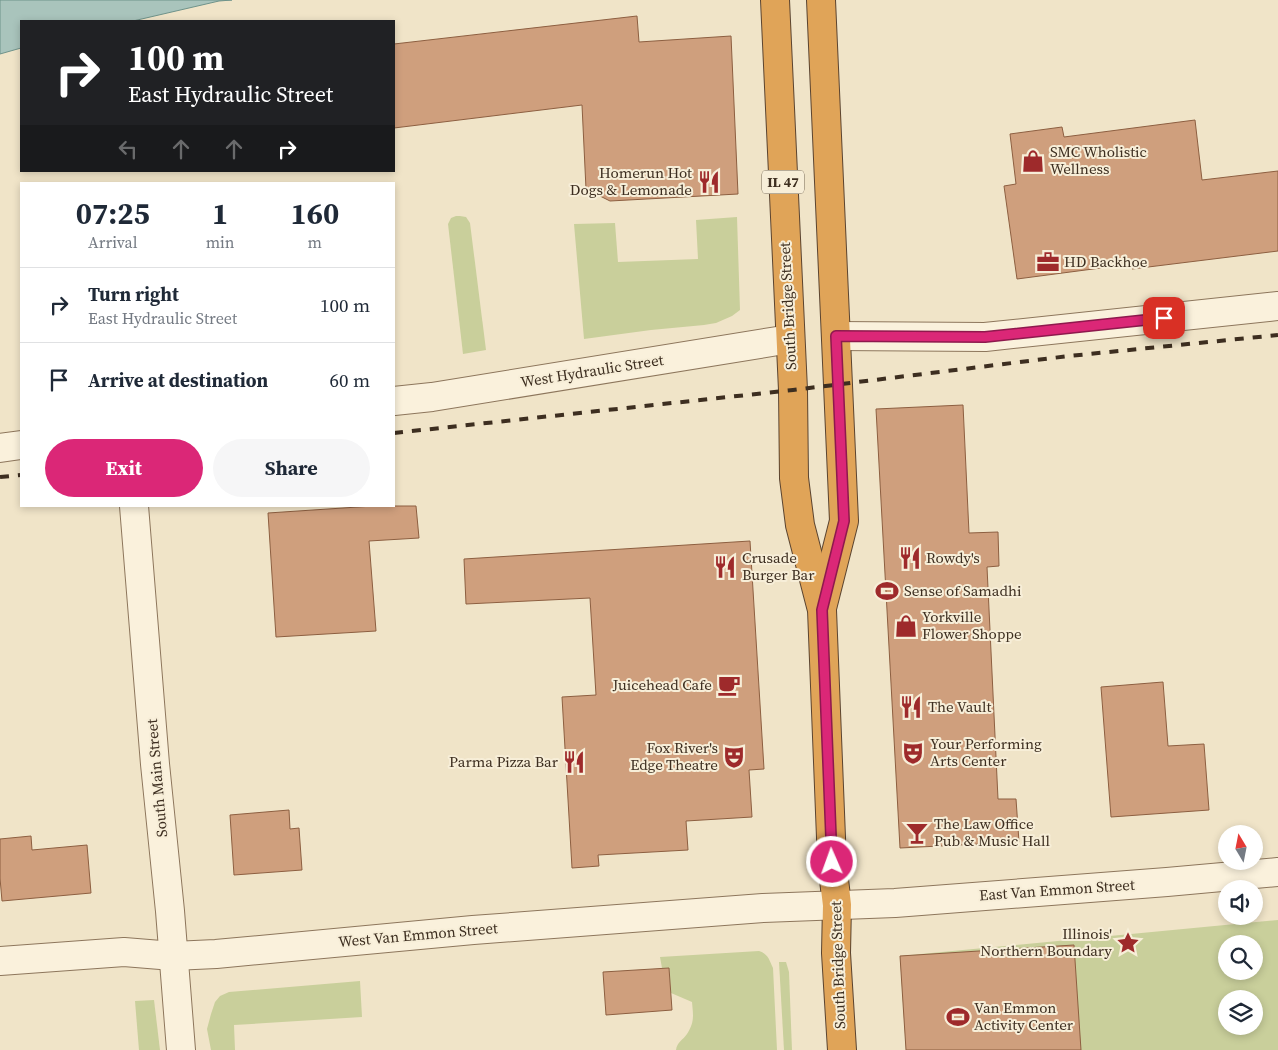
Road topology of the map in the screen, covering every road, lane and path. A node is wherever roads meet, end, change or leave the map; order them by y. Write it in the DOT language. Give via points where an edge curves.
graph roads {
  1 [pos="822,12"];
  2 [pos="775,13"];
  3 [pos="1278,306"];
  4 [pos="836,336"];
  5 [pos="790,339"];
  6 [pos="395,402"];
  7 [pos="20,445"];
  8 [pos="0,448"];
  9 [pos="134,507"];
  10 [pos="822,610"];
  11 [pos="1278,872"];
  12 [pos="837,905"];
  13 [pos="173,956"];
  14 [pos="0,961"];
  15 [pos="181,1050"];
  16 [pos="842,1050"];
  1 -- 4 [label="highway, South Bridge Street"];
  2 -- 5 [label="highway, South Bridge Street / IL 47"];
  3 -- 4 [label="street" via="985,337"];
  4 -- 10 [label="highway, South Bridge Street" via="844,521"];
  5 -- 6 [label="street, West Hydraulic Street"];
  5 -- 10 [label="highway, South Bridge Street / IL 47" via="794,478 800,525"];
  7 -- 8 [label="street"];
  9 -- 13 [label="street, South Main Street"];
  10 -- 12 [label="highway, South Bridge Street" via="832,862"];
  11 -- 12 [label="street, East Van Emmon Street"];
  12 -- 13 [label="street, West Van Emmon Street" via="473,930"];
  12 -- 16 [label="highway, South Bridge Street" via="836,954"];
  13 -- 14 [label="street, West Van Emmon Street" via="124,952"];
  13 -- 15 [label="street, South Main Street"];
}
